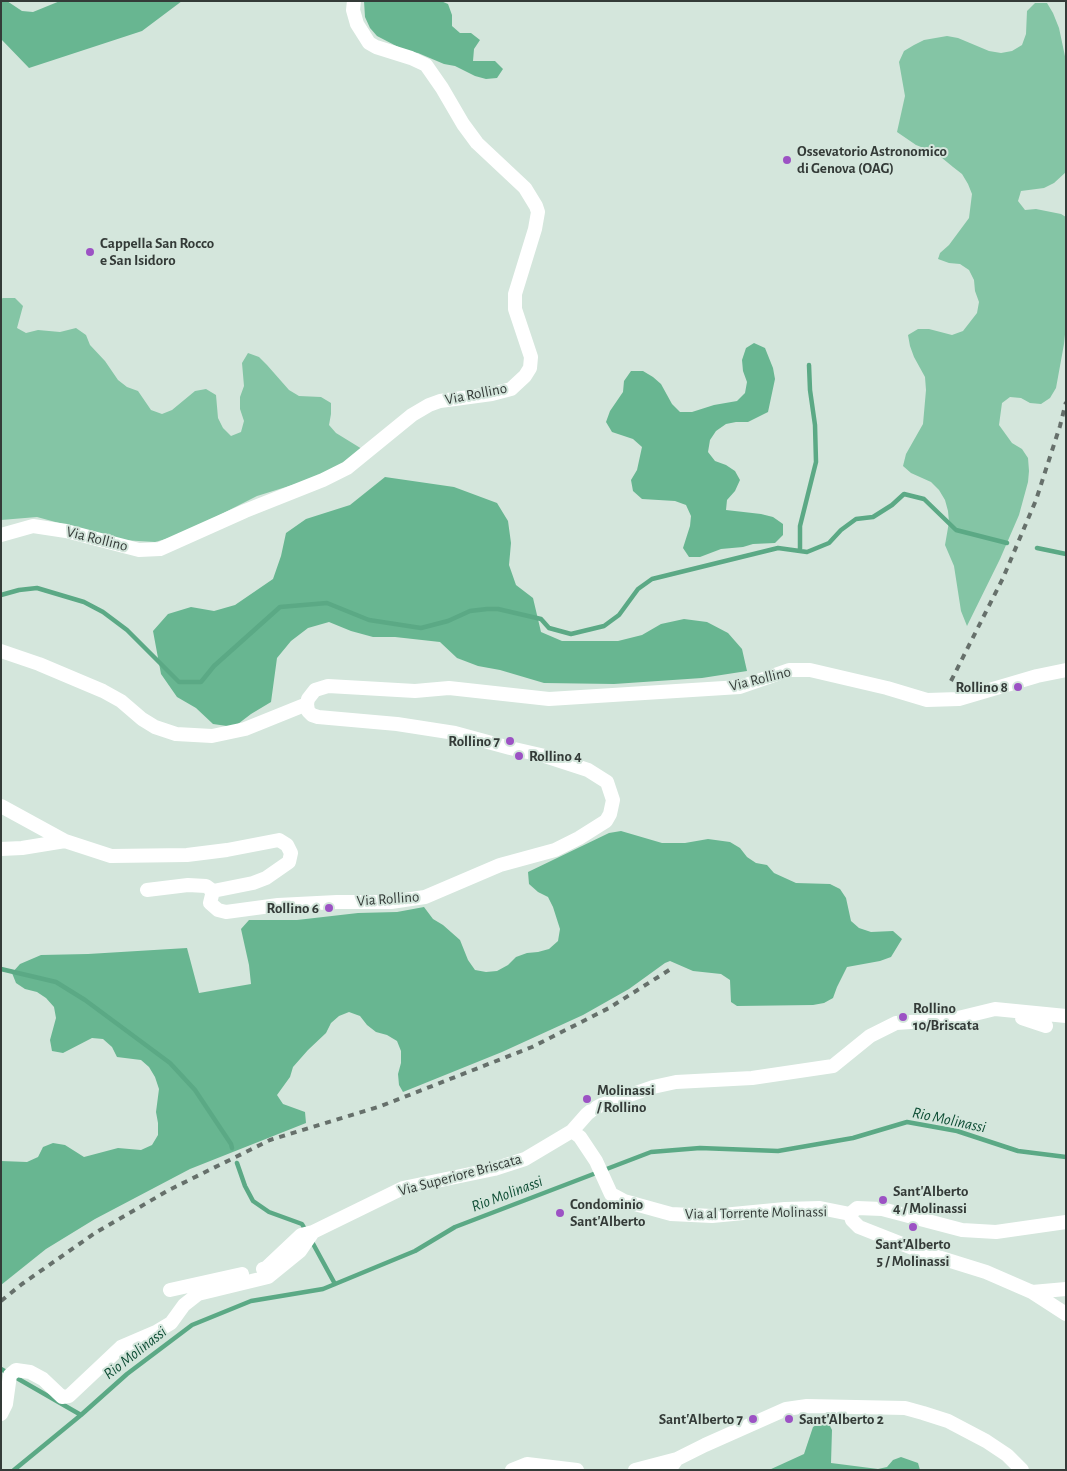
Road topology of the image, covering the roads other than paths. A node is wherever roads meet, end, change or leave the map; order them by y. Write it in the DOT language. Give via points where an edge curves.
graph roads {
  1 [pos="354,1"];
  2 [pos="1,535"];
  3 [pos="1,651"];
  4 [pos="1066,670"];
  5 [pos="306,704"];
  6 [pos="1,806"];
  7 [pos="65,841"];
  8 [pos="1,849"];
  9 [pos="147,890"];
  10 [pos="213,891"];
  11 [pos="995,1009"];
  12 [pos="1066,1016"];
  13 [pos="1046,1026"];
  14 [pos="576,1134"];
  15 [pos="850,1214"];
  16 [pos="1066,1222"];
  17 [pos="313,1232"];
  18 [pos="1066,1289"];
  19 [pos="170,1290"];
  20 [pos="1032,1292"];
  21 [pos="1066,1314"];
  22 [pos="1,1414"];
  23 [pos="673,1464"];
  24 [pos="512,1470"];
  25 [pos="577,1470"];
  26 [pos="636,1470"];
  27 [pos="1022,1470"];
  1 -- 2 [label="street, Via Rollino" via="357,24 369,43 426,65 477,143 525,188 536,206 535,229 515,294 515,309 530,357 530,368 525,376 510,389 429,405 347,468 168,547 139,550 33,526"];
  3 -- 5 [label="street, Via Rollino" via="104,691 155,727 176,734 212,736 245,729"];
  4 -- 5 [label="street, Via Rollino" via="958,700 927,700 810,670 789,670 740,687 549,700 450,688 415,691 328,686 311,693"];
  5 -- 10 [label="street, Via Rollino" via="308,711 318,717 455,733 588,770 607,782 613,795 613,806 606,821 572,842 500,865 425,897 391,902 278,905 226,912 210,903"];
  6 -- 7 [label="street"];
  7 -- 8 [label="street"];
  7 -- 10 [label="street" via="111,856 187,855 279,840 289,849 289,862 266,878"];
  9 -- 10 [label="street" via="188,885 206,886"];
  11 -- 12 [label="street"];
  11 -- 13 [label="street"];
  11 -- 14 [label="street" via="954,1019 896,1023 870,1036 833,1066 752,1078 676,1082 653,1087 592,1110"];
  14 -- 15 [label="street, Via al Torrente Molinassi" via="596,1161 611,1194 624,1201 671,1214 712,1216 820,1208"];
  14 -- 17 [label="street, Via Superiore Briscata" via="525,1159 494,1169 402,1188"];
  15 -- 16 [label="street" via="857,1208 882,1209 962,1230 996,1232"];
  15 -- 20 [label="street" via="856,1224 871,1232 986,1272"];
  17 -- 19 [label="street" via="301,1235 266,1268"];
  17 -- 22 [label="street, Via Superiore Briscata" via="300,1251 268,1276 198,1294 184,1305 171,1323 121,1347 69,1396 62,1397 44,1379 30,1372 16,1370 10,1375 6,1404"];
  18 -- 20 [label="street"];
  20 -- 21 [label="street"];
  23 -- 26 [label="street"];
  23 -- 27 [label="street" via="786,1409 858,1406 904,1408 948,1421 986,1441"];
  24 -- 25 [label="street" via="528,1464"];
}
